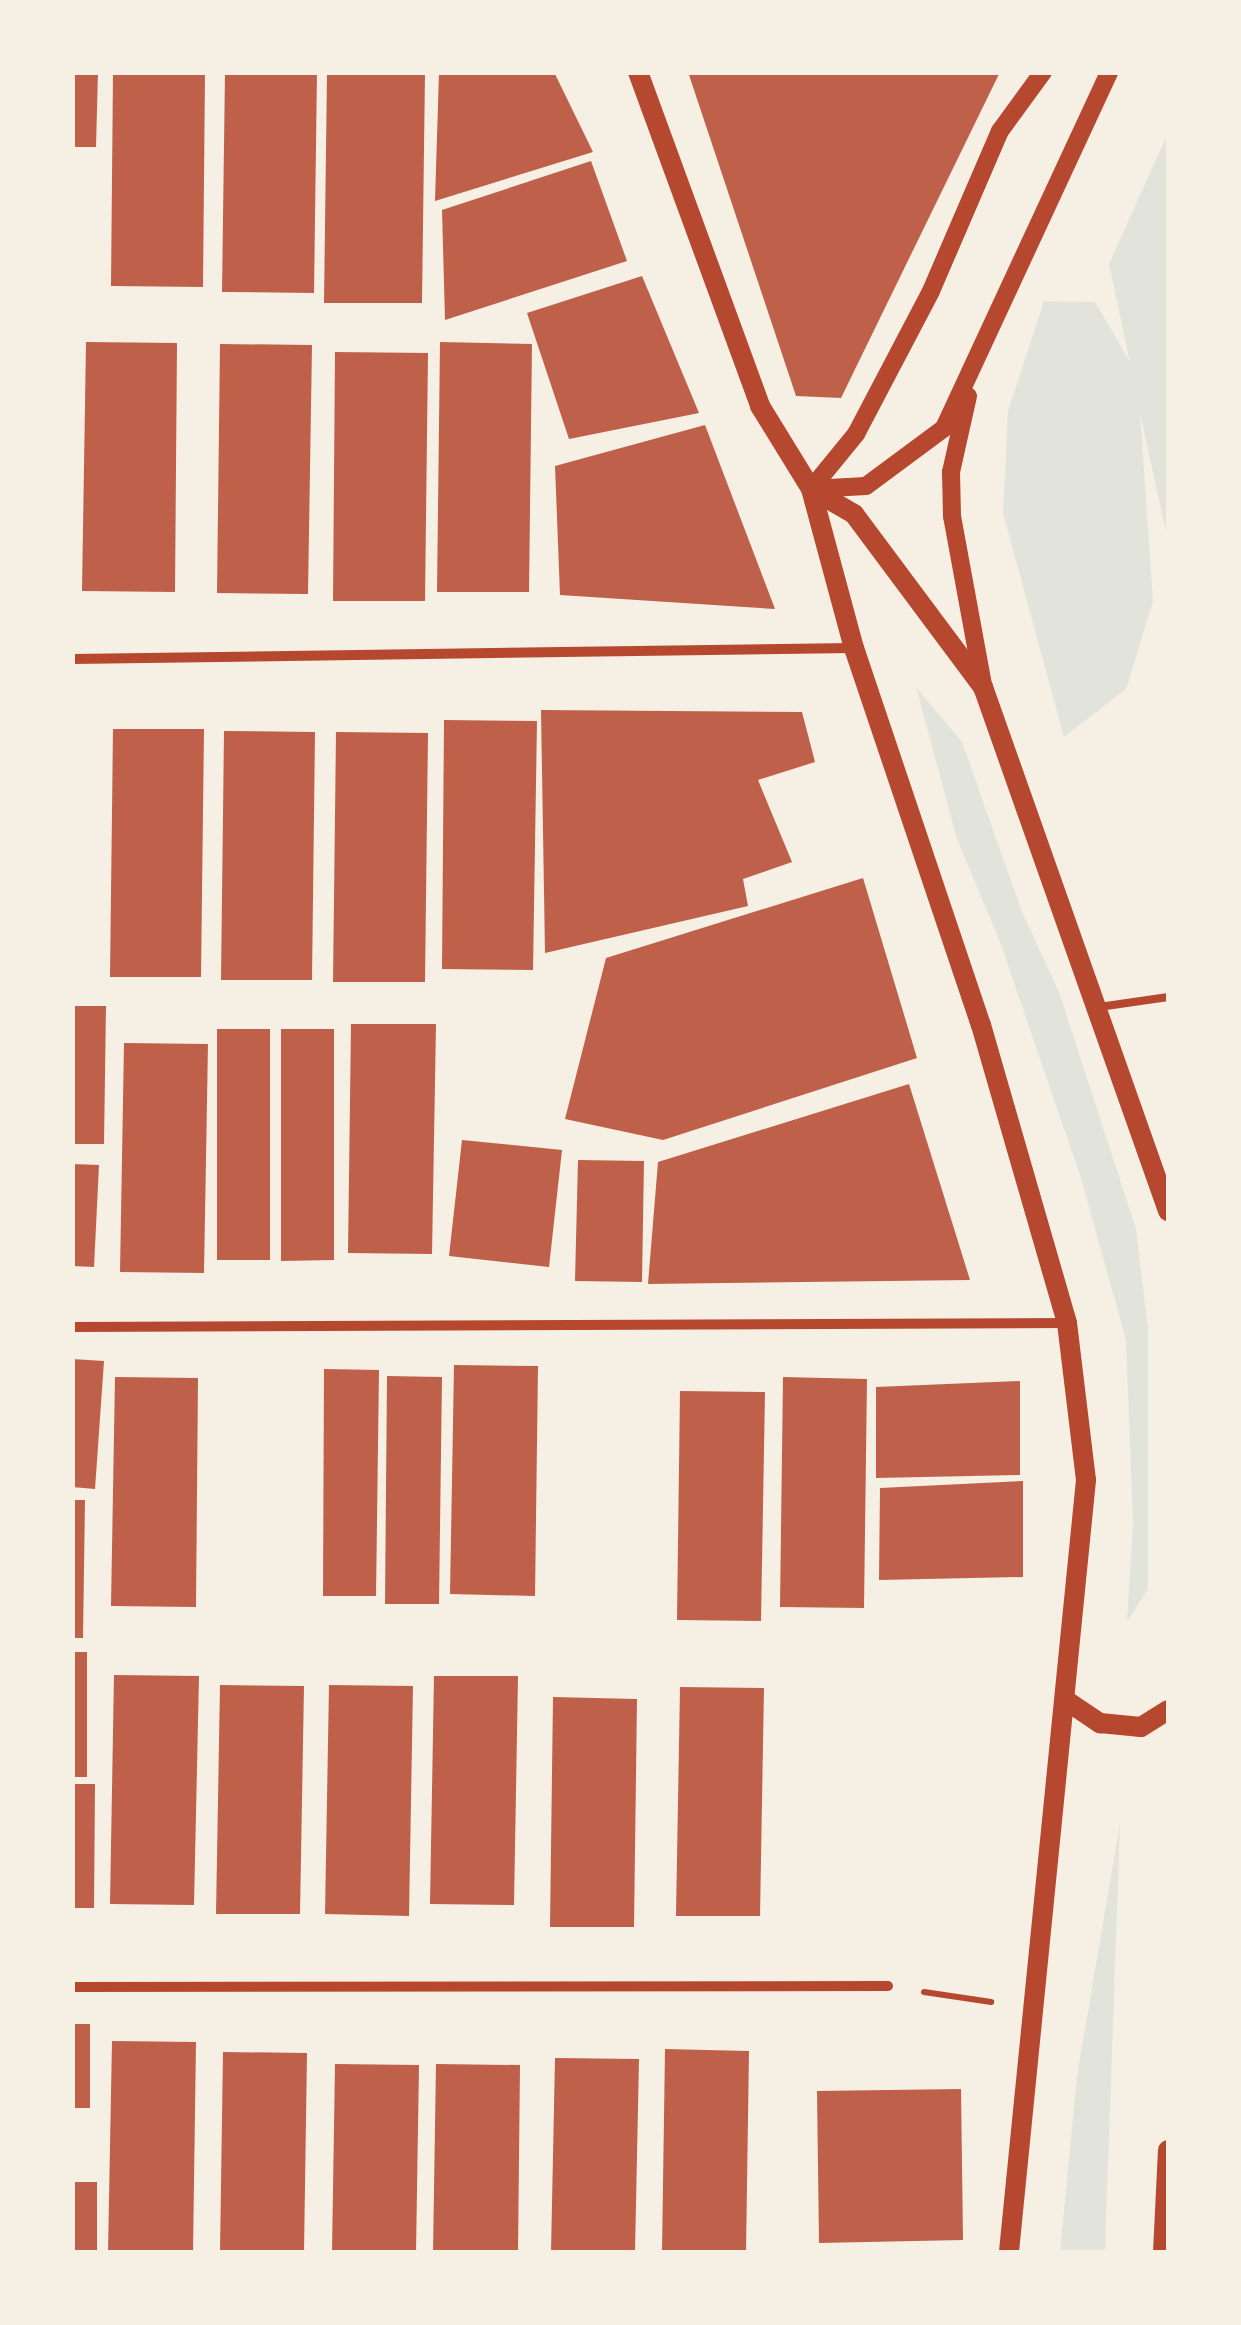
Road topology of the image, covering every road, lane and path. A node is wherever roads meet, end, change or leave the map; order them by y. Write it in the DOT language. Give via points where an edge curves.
graph roads {
  1 [pos="638,72"];
  2 [pos="1028,72"];
  3 [pos="1042,72"];
  4 [pos="1109,72"];
  5 [pos="1000,131"];
  6 [pos="974,371"];
  7 [pos="811,489"];
  8 [pos="854,648"];
  9 [pos="72,659"];
  10 [pos="983,687"];
  11 [pos="1168,997"];
  12 [pos="1095,1007"];
  13 [pos="1168,1211"];
  14 [pos="1067,1323"];
  15 [pos="72,1328"];
  16 [pos="1067,1701"];
  17 [pos="1168,1710"];
  18 [pos="72,1986"];
  19 [pos="888,1986"];
  20 [pos="1032,2008"];
  21 [pos="1168,2150"];
  22 [pos="1009,2252"];
  23 [pos="1163,2252"];
  1 -- 7 [label="main road" via="760,406"];
  2 -- 5 [label="street"];
  3 -- 5 [label="street"];
  4 -- 6 [label="street" via="1085,113"];
  5 -- 7 [label="street" via="915,322 856,434"];
  6 -- 7 [label="street" via="944,428 866,486"];
  6 -- 10 [label="street" via="951,472 952,516"];
  7 -- 8 [label="main road"];
  7 -- 10 [label="main road" via="854,514"];
  8 -- 9 [label="street"];
  8 -- 14 [label="main road" via="981,1025"];
  10 -- 12 [label="main road"];
  11 -- 12 [label="lane"];
  12 -- 13 [label="main road"];
  14 -- 15 [label="street"];
  14 -- 16 [label="main road" via="1086,1480"];
  16 -- 17 [label="main road" via="1100,1724 1141,1727"];
  16 -- 20 [label="main road"];
  18 -- 19 [label="street"];
  19 -- 20 [label="path"];
  20 -- 22 [label="main road"];
  21 -- 23 [label="main road"];
}
